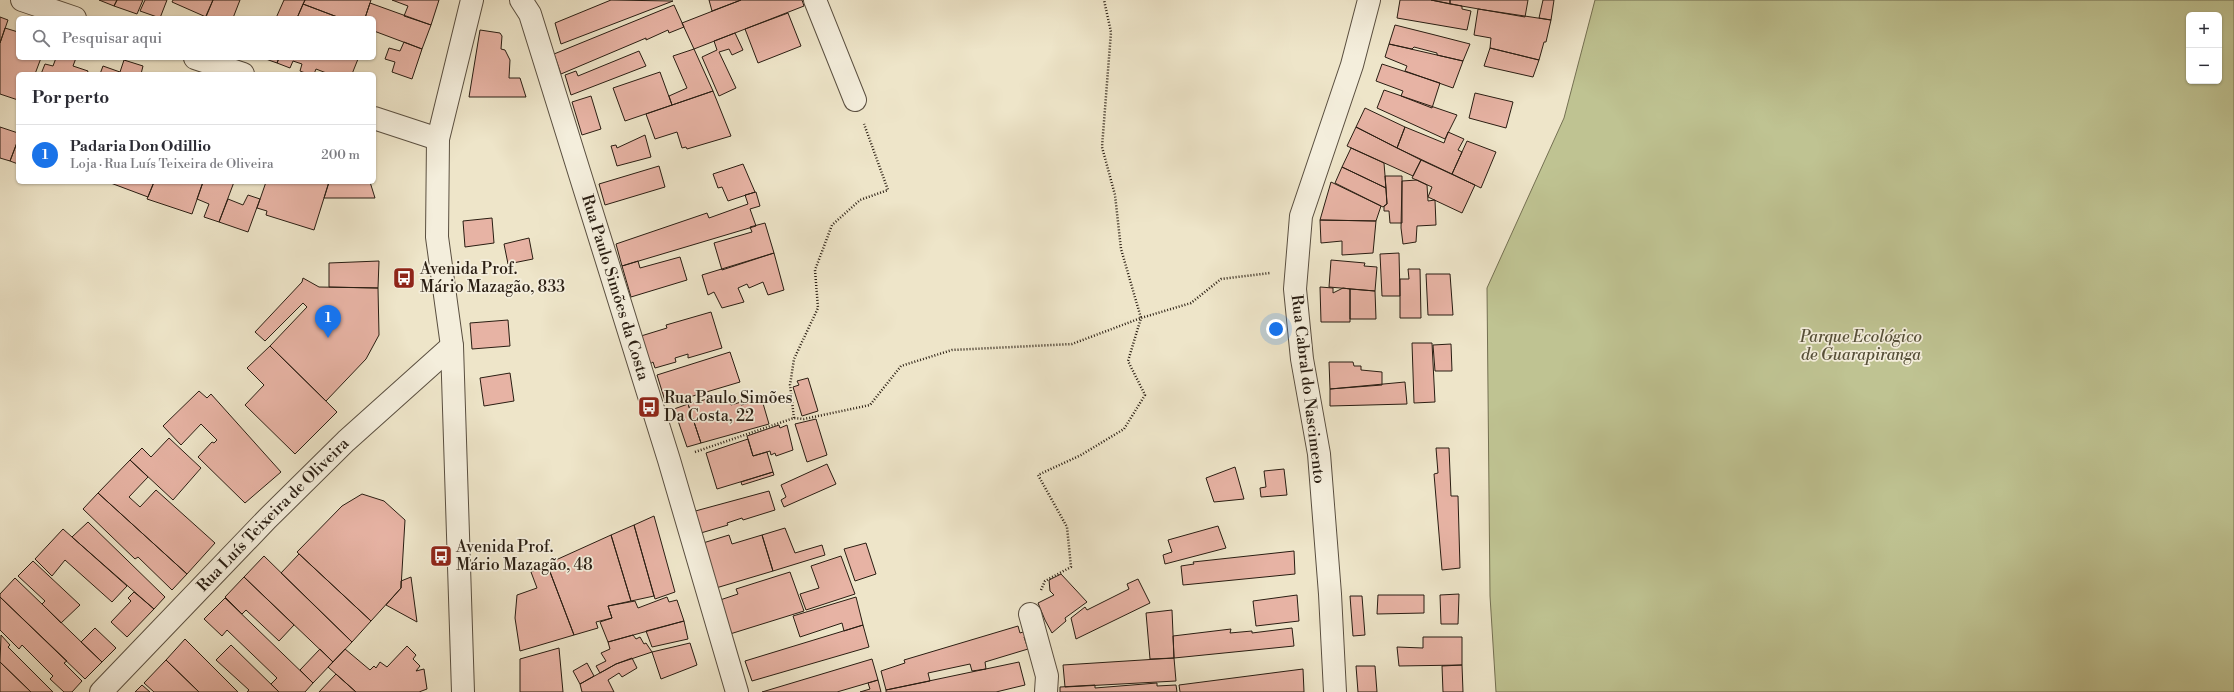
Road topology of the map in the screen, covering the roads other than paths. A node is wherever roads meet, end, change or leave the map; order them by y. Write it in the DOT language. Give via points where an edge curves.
graph roads {
  1 [pos="22,0"];
  2 [pos="472,0"];
  3 [pos="521,0"];
  4 [pos="815,0"];
  5 [pos="1369,0"];
  6 [pos="70,16"];
  7 [pos="201,60"];
  8 [pos="237,72"];
  9 [pos="855,100"];
  10 [pos="376,119"];
  11 [pos="438,140"];
  12 [pos="452,346"];
  13 [pos="1030,614"];
  14 [pos="101,692"];
  15 [pos="463,692"];
  16 [pos="738,692"];
  17 [pos="1046,692"];
  18 [pos="1335,692"];
  1 -- 6 [label="street"];
  2 -- 11 [label="street"];
  3 -- 16 [label="street, Rua Paulo Simões da Costa" via="530,14 670,460"];
  4 -- 9 [label="street"];
  5 -- 18 [label="street, Rua Cabral do Nascimento" via="1352,65 1301,216 1295,289 1302,359 1318,454"];
  7 -- 8 [label="street"];
  10 -- 11 [label="street"];
  11 -- 12 [label="street" via="437,237"];
  12 -- 14 [label="street, Rua Luís Teixeira de Oliveira" via="335,452 267,519"];
  12 -- 15 [label="street"];
  13 -- 17 [label="street" via="1047,676"];
}
